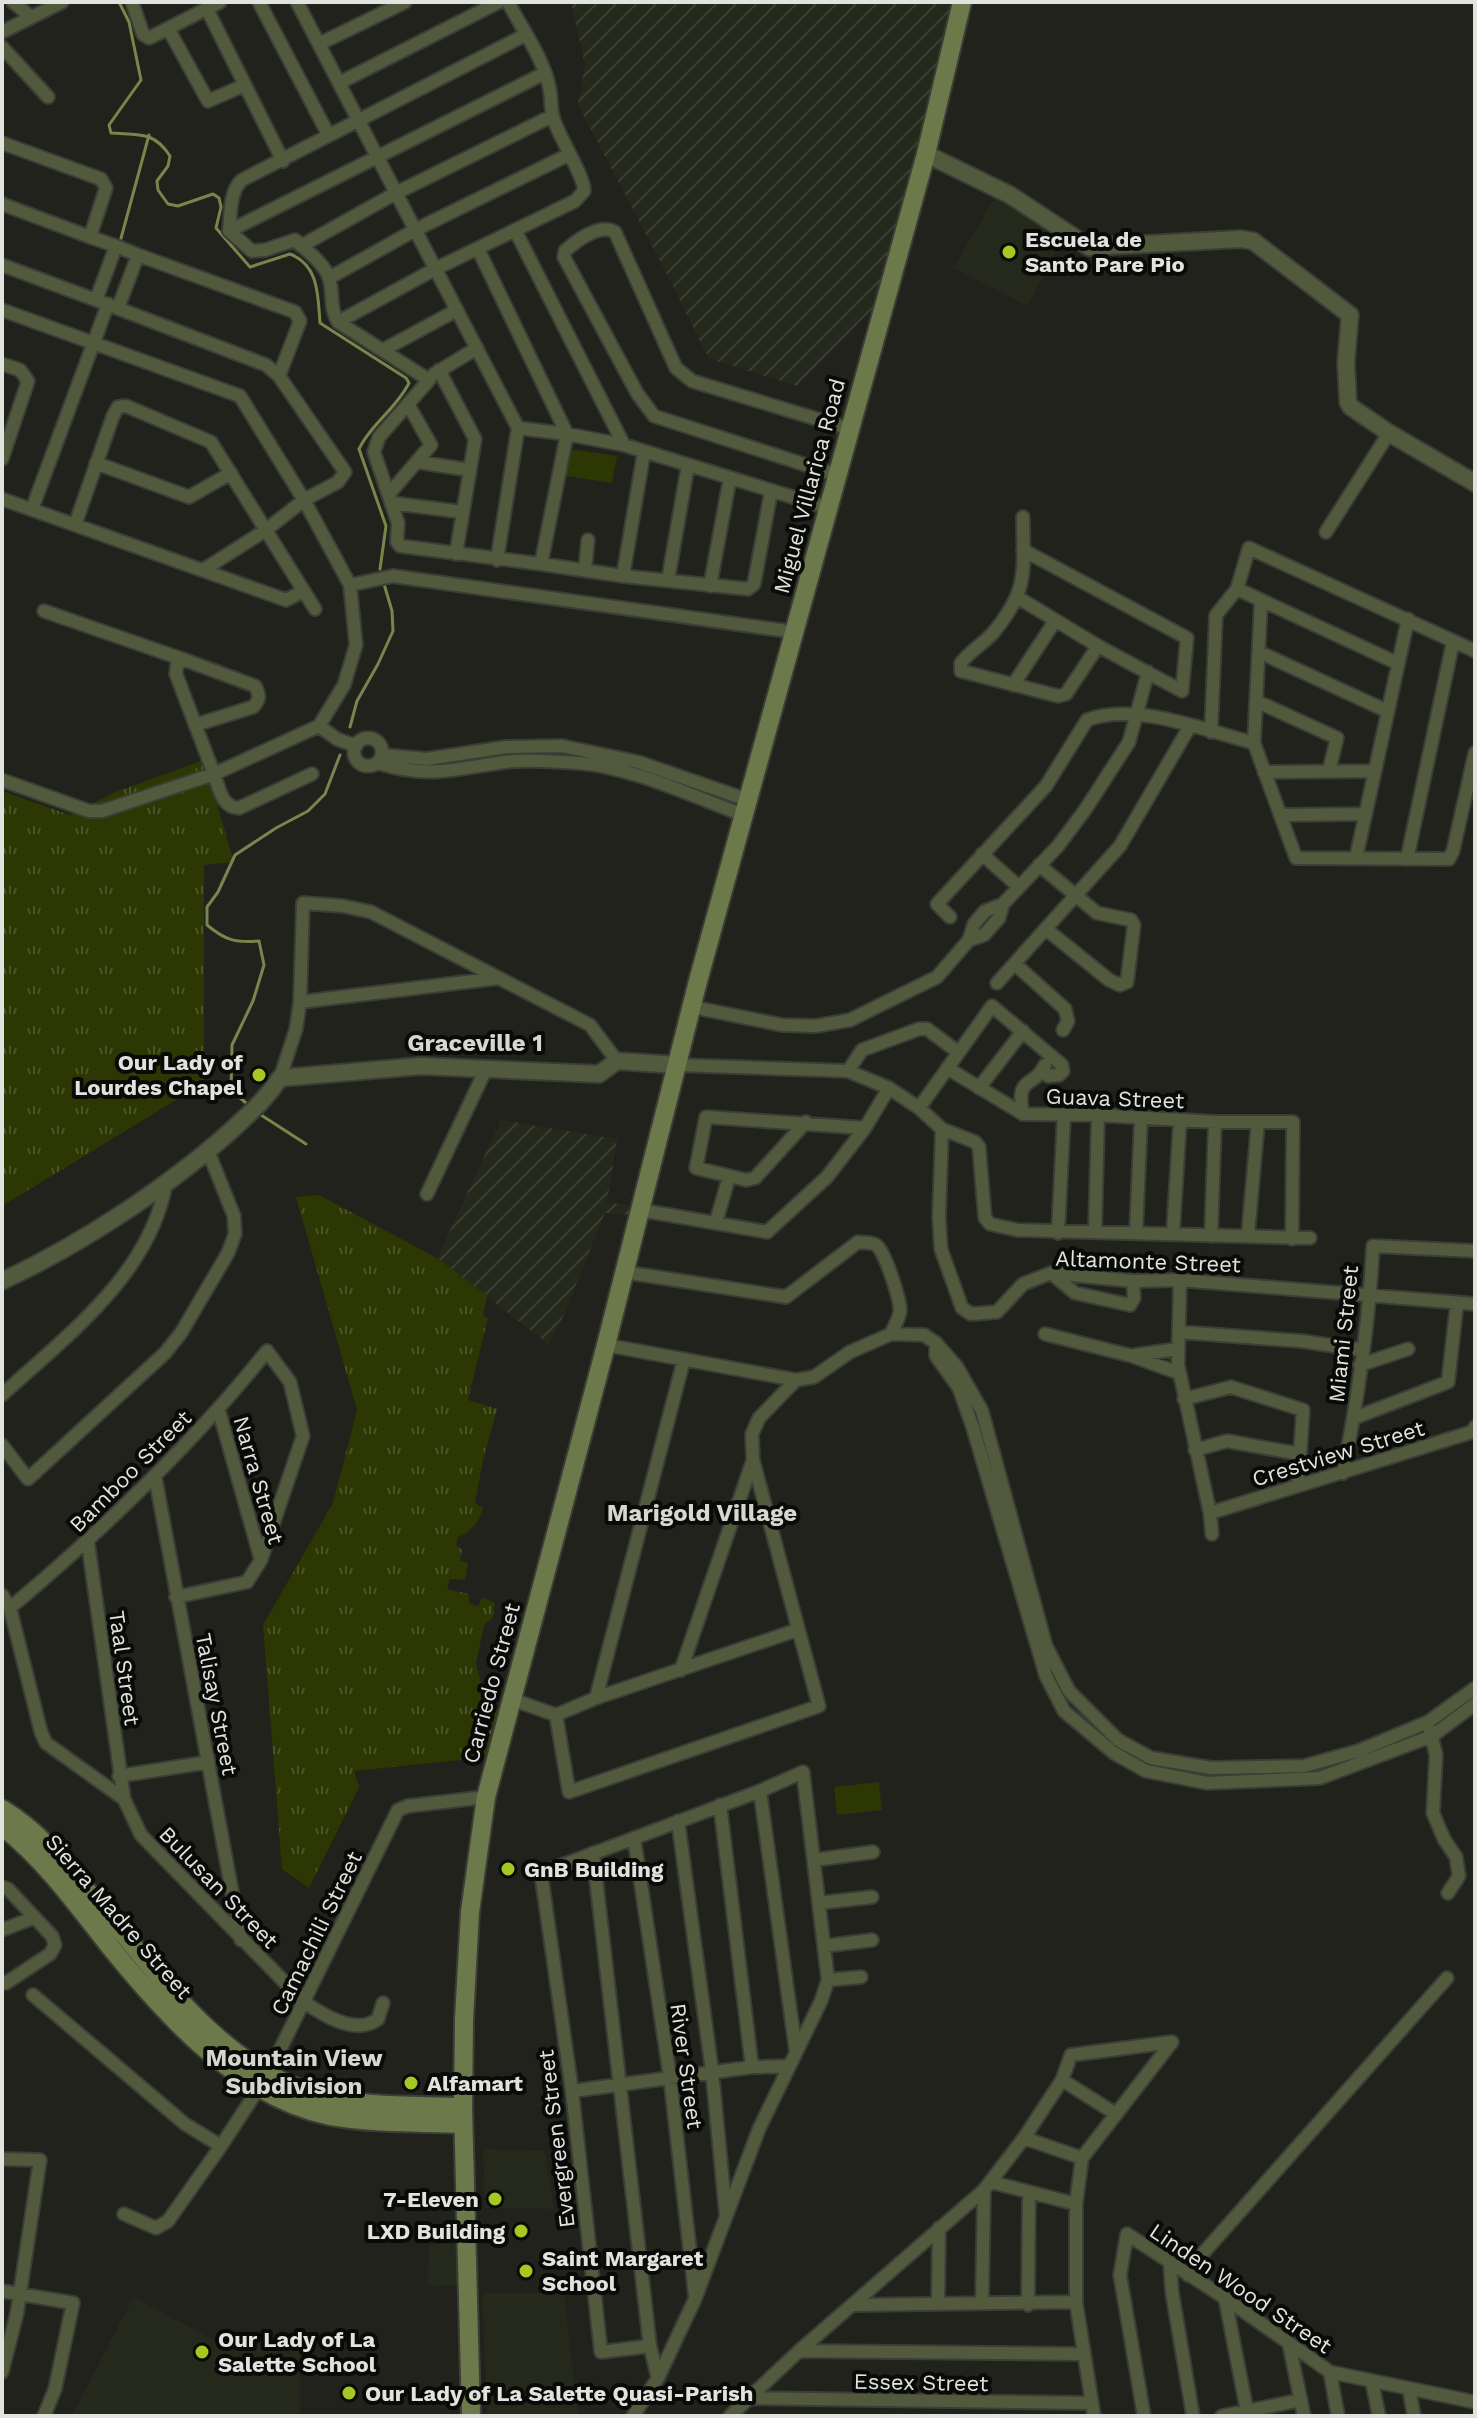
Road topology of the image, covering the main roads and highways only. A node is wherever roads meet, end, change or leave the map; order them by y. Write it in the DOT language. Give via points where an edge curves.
graph roads {
  1 [pos="962,2"];
  2 [pos="698,981"];
  3 [pos="2,1809"];
  4 [pos="2,1826"];
  5 [pos="99,1919"];
  6 [pos="463,2115"];
  7 [pos="471,2416"];
  1 -- 2 [label="main road, Miguel Villarica Road" via="926,154"];
  2 -- 6 [label="main road, Carriedo Street" via="486,1797 466,1966"];
  3 -- 5 [label="main road, Sierra Madre Street" via="53,1850"];
  4 -- 5 [label="main road, Sierra Madre Street"];
  5 -- 6 [label="main road, Sierra Madre Street" via="132,1973 177,2020 229,2067 264,2081 286,2101 330,2116"];
  6 -- 7 [label="main road, Carriedo Street"];
}
